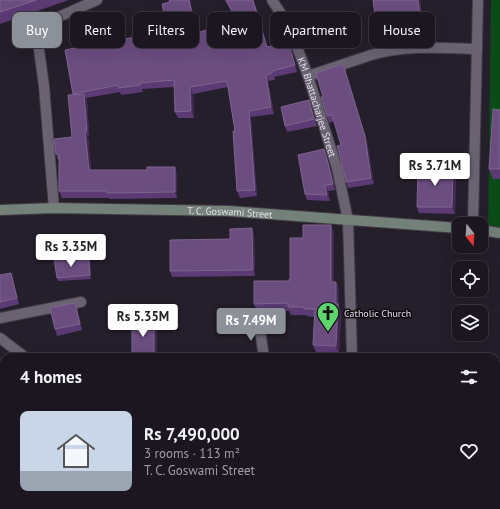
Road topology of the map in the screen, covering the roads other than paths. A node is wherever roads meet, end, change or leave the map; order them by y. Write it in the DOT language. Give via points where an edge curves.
graph roads {
  1 [pos="97,0"];
  2 [pos="272,0"];
  3 [pos="478,0"];
  4 [pos="477,49"];
  5 [pos="308,76"];
  6 [pos="54,208"];
  7 [pos="0,210"];
  8 [pos="472,217"];
  9 [pos="348,220"];
  10 [pos="452,227"];
  11 [pos="488,231"];
  12 [pos="500,233"];
  13 [pos="81,302"];
  14 [pos="0,318"];
  15 [pos="260,324"];
  16 [pos="0,338"];
  17 [pos="20,353"];
  18 [pos="264,353"];
  19 [pos="352,353"];
  1 -- 6 [label="street" via="45,23 38,31"];
  2 -- 5 [label="street, KM Bhattacharjee Street" via="289,26"];
  3 -- 4 [label="street"];
  4 -- 5 [label="street" via="416,48 389,51"];
  4 -- 8 [label="street"];
  5 -- 9 [label="street, KM Bhattacharjee Street" via="337,168"];
  6 -- 7 [label="street, T. C. Goswami Street"];
  6 -- 9 [label="street, T. C. Goswami Street" via="229,211"];
  9 -- 10 [label="street, T. C. Goswami Street"];
  9 -- 19 [label="street, KM Bhattacharjee Street"];
  11 -- 12 [label="street"];
  13 -- 14 [label="street"];
  15 -- 18 [label="street"];
  16 -- 17 [label="street"];
}
